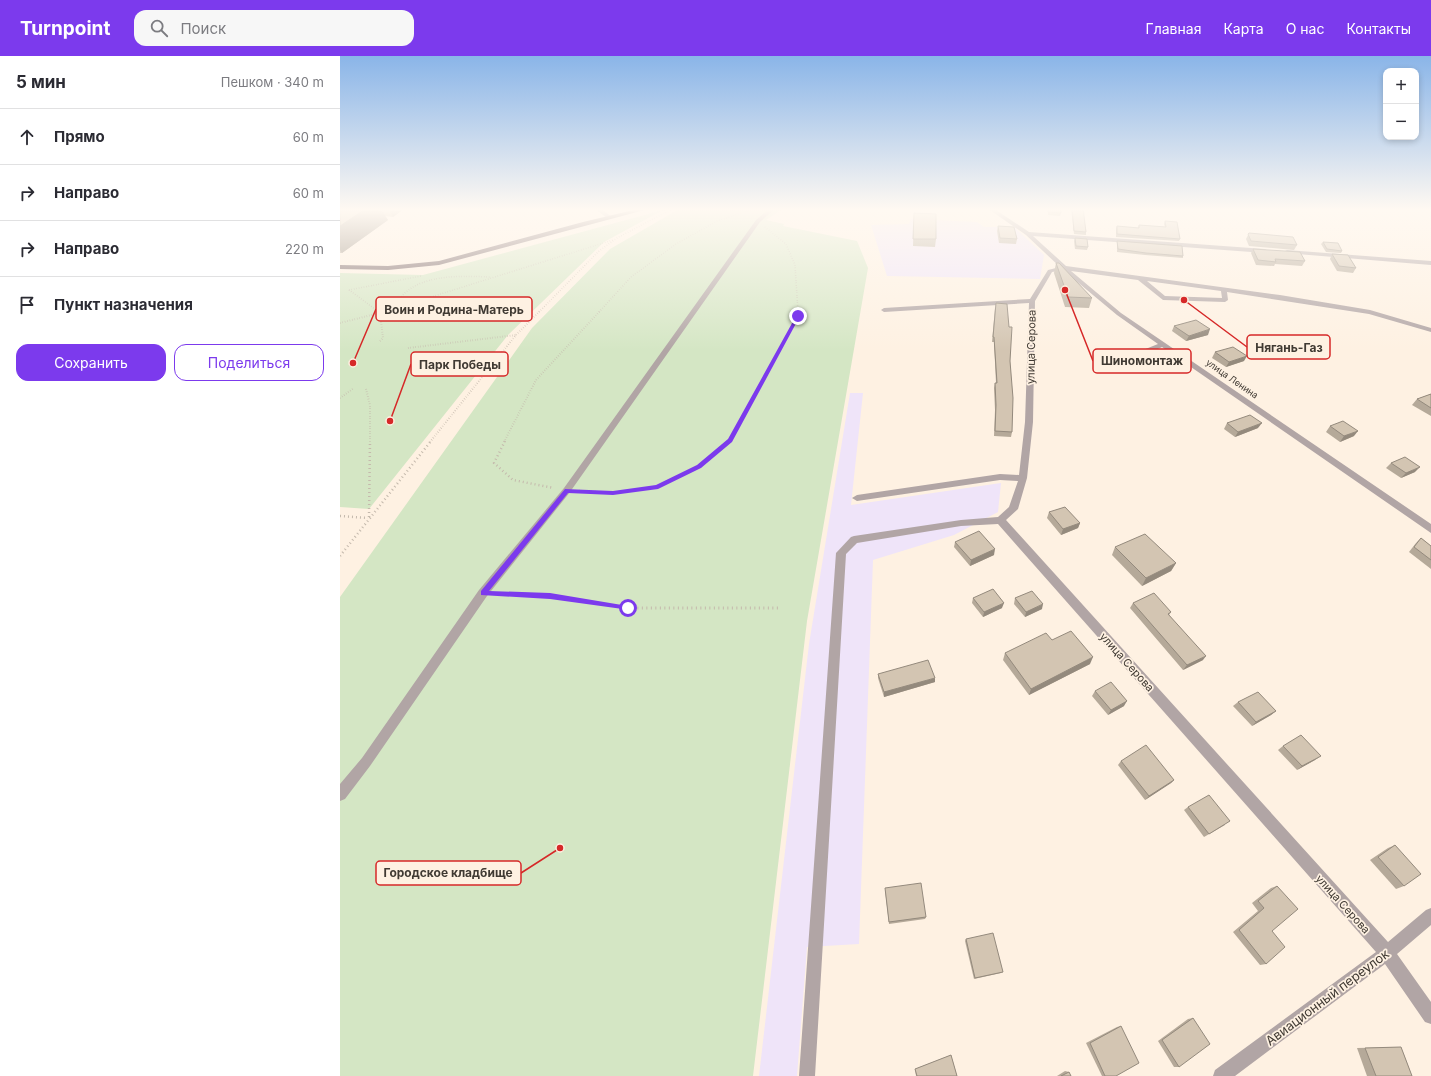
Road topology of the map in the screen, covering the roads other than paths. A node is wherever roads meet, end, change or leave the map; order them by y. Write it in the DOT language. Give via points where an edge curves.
graph roads {
  1 [pos="466,256"];
  2 [pos="733,256"];
  3 [pos="1051,256"];
  4 [pos="1329,256"];
  5 [pos="1431,263"];
  6 [pos="340,267"];
  7 [pos="1064,268"];
  8 [pos="1138,277"];
  9 [pos="1224,289"];
  10 [pos="1032,301"];
  11 [pos="884,310"];
  12 [pos="1431,330"];
  13 [pos="1163,344"];
  14 [pos="1141,354"];
  15 [pos="1023,478"];
  16 [pos="857,498"];
  17 [pos="1000,520"];
  18 [pos="1431,530"];
  19 [pos="340,794"];
  20 [pos="1431,915"];
  21 [pos="1387,953"];
  22 [pos="1431,1016"];
  23 [pos="806,1076"];
  24 [pos="1221,1076"];
  1 -- 6 [label="main road" via="439,263 388,268"];
  2 -- 19 [label="street" via="567,490 483,593 366,762"];
  3 -- 7 [label="street, улица Ленина"];
  4 -- 5 [label="street"];
  7 -- 8 [label="street"];
  7 -- 10 [label="street, улица Серова" via="1050,271"];
  7 -- 13 [label="street, улица Ленина" via="1119,314"];
  8 -- 9 [label="street"];
  8 -- 9 [label="street" via="1163,298 1225,300"];
  9 -- 12 [label="street" via="1370,312"];
  10 -- 11 [label="street"];
  10 -- 15 [label="street, улица Серова" via="1029,422"];
  13 -- 14 [label="street"];
  13 -- 18 [label="street, улица Ленина"];
  15 -- 16 [label="street" via="1000,477"];
  15 -- 17 [label="street, улица Серова" via="1013,509"];
  17 -- 21 [label="street, улица Серова"];
  17 -- 23 [label="street" via="961,523 854,540 842,553"];
  20 -- 21 [label="street, Авиационный переулок"];
  21 -- 22 [label="street, улица Серова"];
  21 -- 24 [label="street, Авиационный переулок"];
}
